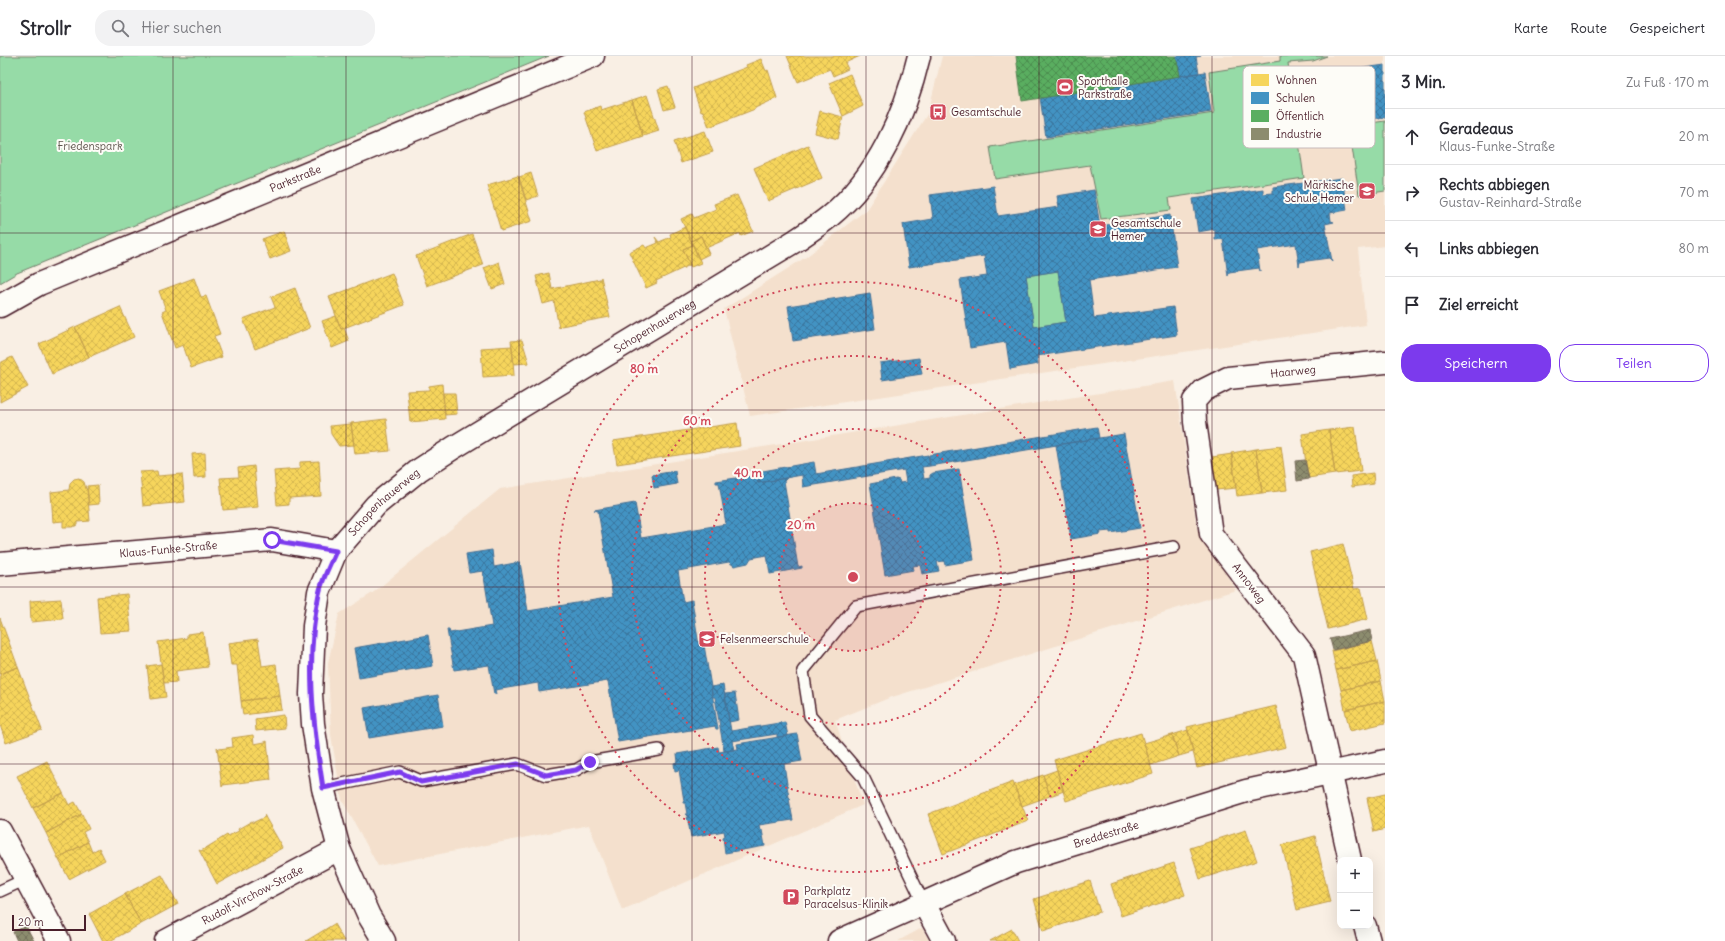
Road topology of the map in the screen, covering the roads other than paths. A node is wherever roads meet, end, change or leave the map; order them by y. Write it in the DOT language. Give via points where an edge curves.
graph roads {
  1 [pos="592,56"];
  2 [pos="919,56"];
  3 [pos="0,306"];
  4 [pos="1385,362"];
  5 [pos="1204,390"];
  6 [pos="1174,547"];
  7 [pos="336,551"];
  8 [pos="0,564"];
  9 [pos="660,750"];
  10 [pos="1385,762"];
  11 [pos="1331,772"];
  12 [pos="323,788"];
  13 [pos="0,831"];
  14 [pos="338,849"];
  15 [pos="1349,857"];
  16 [pos="26,878"];
  17 [pos="0,891"];
  18 [pos="923,902"];
  19 [pos="1366,929"];
  20 [pos="59,941"];
  21 [pos="166,941"];
  22 [pos="384,941"];
  23 [pos="839,941"];
  24 [pos="944,941"];
  25 [pos="1369,941"];
  1 -- 3 [label="street, Parkstraße" via="39,284"];
  2 -- 7 [label="street, Schopenhauerweg" via="904,107 882,154 862,184 831,215 795,241 419,470 376,505"];
  4 -- 5 [label="street, Haarweg" via="1228,378"];
  5 -- 11 [label="street, Annoweg" via="1194,402 1194,408 1211,534 1304,655"];
  6 -- 18 [label="lane" via="856,606 803,671 810,716 863,777"];
  7 -- 8 [label="street, Klaus-Funke-Straße" via="272,540"];
  7 -- 12 [label="street, Schopenhauerweg" via="319,592 311,666 313,724"];
  9 -- 12 [label="lane" via="590,762 576,770 546,775 518,764 421,782 400,772"];
  10 -- 11 [label="street, Breddestraße"];
  11 -- 15 [label="street, Annoweg"];
  11 -- 18 [label="street, Breddestraße" via="1246,791 1016,862"];
  12 -- 14 [label="street, Schopenhauerweg"];
  13 -- 16 [label="street"];
  14 -- 21 [label="street, Rudolf-Virchow-Straße"];
  14 -- 22 [label="street, Schopenhauerweg" via="369,916"];
  16 -- 17 [label="lane"];
  16 -- 20 [label="street"];
  18 -- 23 [label="street, Breddestraße"];
  18 -- 24 [label="street"];
  19 -- 25 [label="street"];
}
